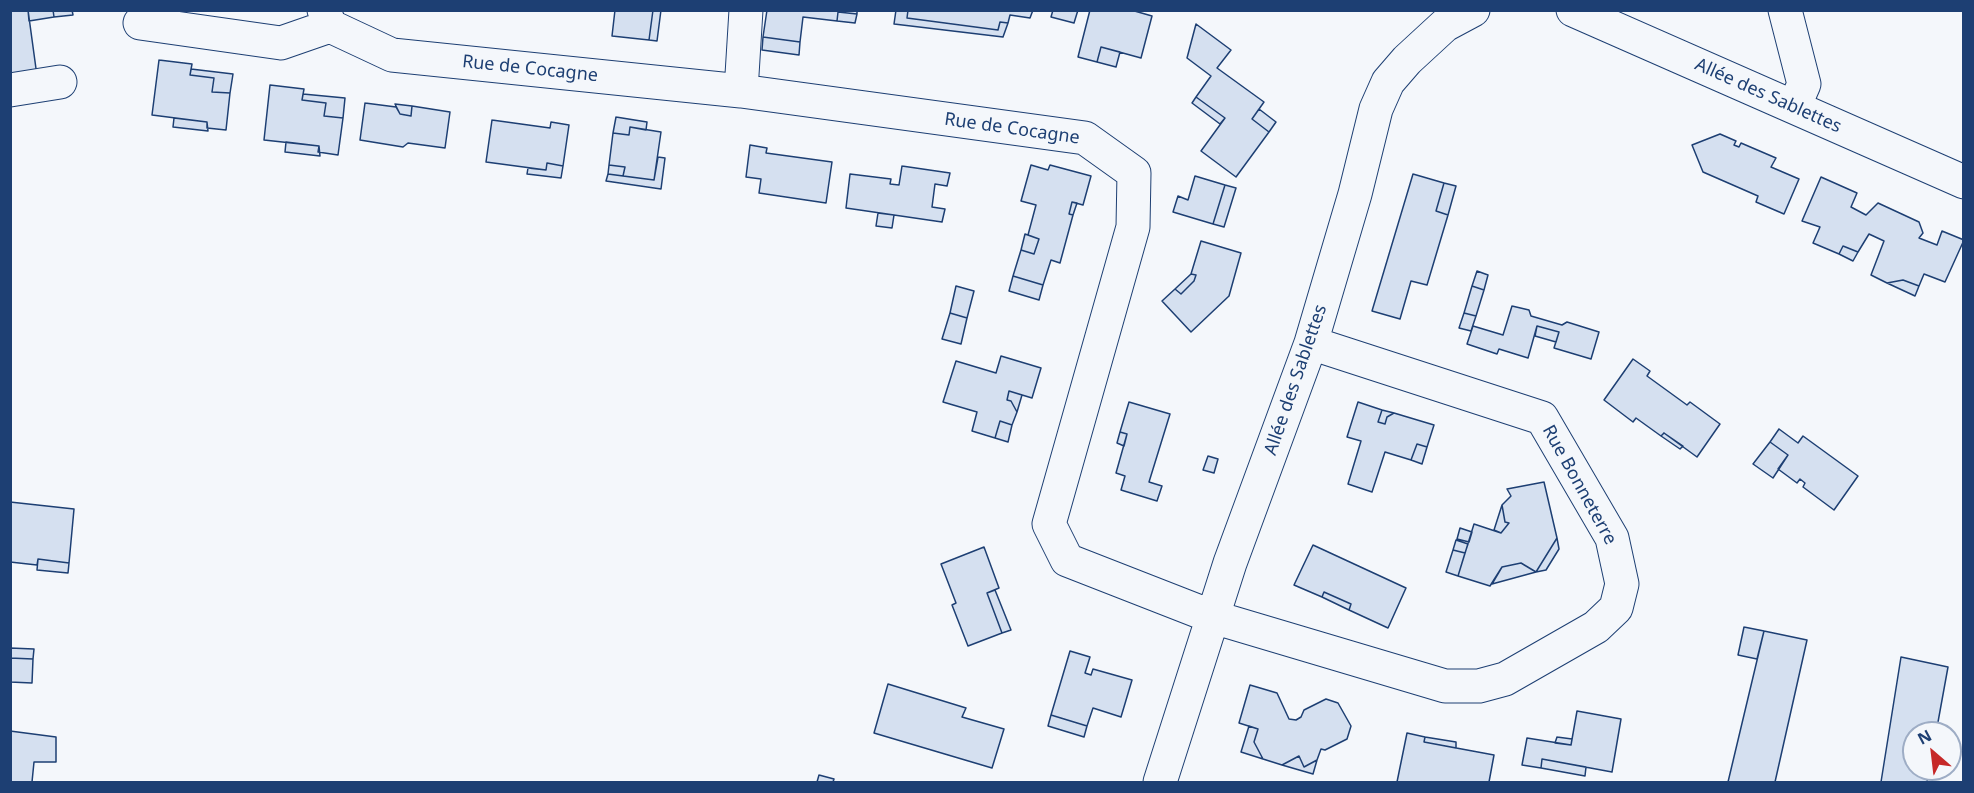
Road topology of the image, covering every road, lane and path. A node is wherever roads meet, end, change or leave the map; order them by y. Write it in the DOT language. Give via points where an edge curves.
graph roads {
  1 [pos="746,10"];
  2 [pos="1573,10"];
  3 [pos="1785,10"];
  4 [pos="1448,15"];
  5 [pos="327,18"];
  6 [pos="140,23"];
  7 [pos="60,82"];
  8 [pos="10,90"];
  9 [pos="741,91"];
  10 [pos="1794,107"];
  11 [pos="1964,182"];
  12 [pos="1311,344"];
  13 [pos="1213,617"];
  14 [pos="1160,783"];
  1 -- 9 [label="street"];
  2 -- 10 [label="street, Allée des Sablettes"];
  3 -- 10 [label="street" via="1804,84"];
  4 -- 12 [label="street, Allée des Sablettes" via="1389,82 1376,109"];
  5 -- 6 [label="street, Rue de Cocagne" via="282,43"];
  5 -- 9 [label="street, Rue de Cocagne" via="392,55"];
  7 -- 8 [label="street"];
  9 -- 13 [label="street, Rue de Cocagne" via="1085,138 1134,173 1132,227 1048,524 1067,560"];
  10 -- 11 [label="street, Allée des Sablettes"];
  12 -- 13 [label="street, Allée des Sablettes"];
  12 -- 13 [label="street, Rue Bonneterre" via="1542,418 1612,538 1622,584 1616,608 1596,627 1505,680 1479,686 1445,686"];
  13 -- 14 [label="street, Allée des Sablettes"];
}
